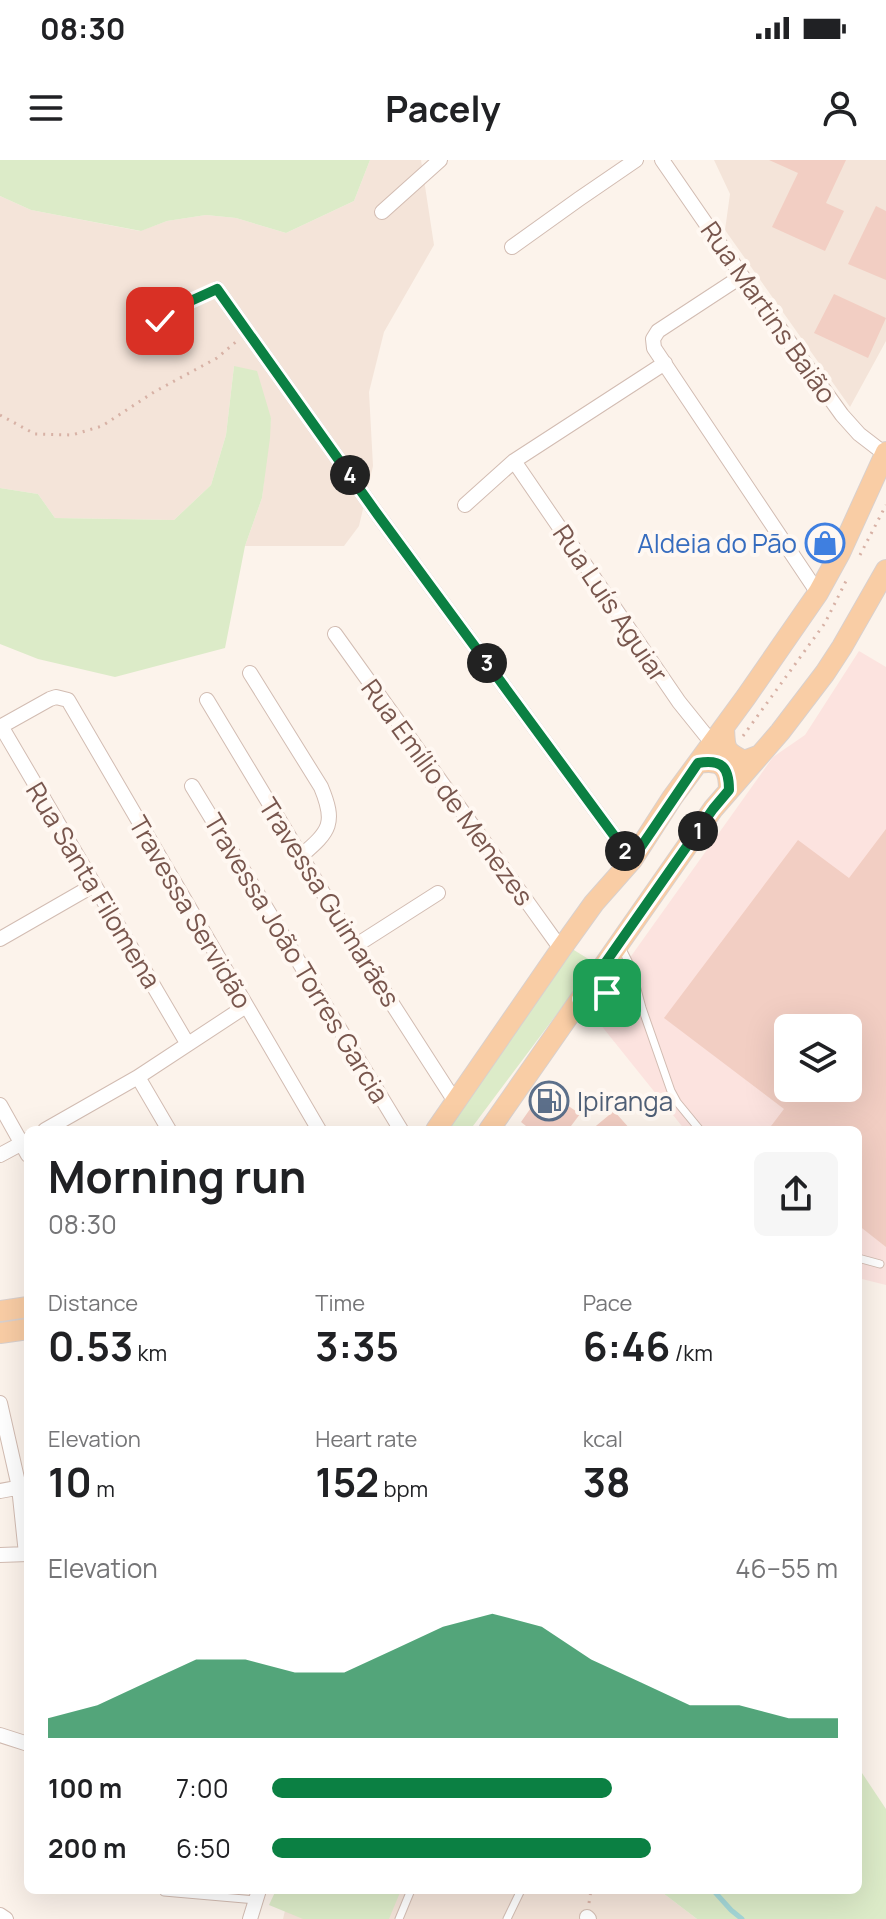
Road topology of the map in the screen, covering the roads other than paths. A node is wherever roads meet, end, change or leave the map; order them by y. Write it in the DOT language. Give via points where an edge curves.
graph roads {
  1 [pos="440,160"];
  2 [pos="636,160"];
  3 [pos="662,160"];
  4 [pos="382,212"];
  5 [pos="512,247"];
  6 [pos="742,276"];
  7 [pos="217,289"];
  8 [pos="665,363"];
  9 [pos="886,453"];
  10 [pos="514,461"];
  11 [pos="465,505"];
  12 [pos="886,570"];
  13 [pos="818,593"];
  14 [pos="335,634"];
  15 [pos="250,673"];
  16 [pos="207,700"];
  17 [pos="0,726"];
  18 [pos="718,736"];
  19 [pos="760,755"];
  20 [pos="698,763"];
  21 [pos="192,786"];
  22 [pos="729,790"];
  23 [pos="302,855"];
  24 [pos="632,860"];
  25 [pos="94,885"];
  26 [pos="438,893"];
  27 [pos="0,939"];
  28 [pos="619,944"];
  29 [pos="355,946"];
  30 [pos="561,949"];
  31 [pos="580,999"];
  32 [pos="246,1006"];
  33 [pos="642,1008"];
  34 [pos="187,1043"];
  35 [pos="138,1077"];
  36 [pos="456,1103"];
  37 [pos="0,1105"];
  38 [pos="52,1126"];
  39 [pos="167,1126"];
  40 [pos="317,1126"];
  41 [pos="399,1126"];
  42 [pos="439,1126"];
  43 [pos="492,1126"];
  44 [pos="697,1126"];
  45 [pos="24,1143"];
  46 [pos="24,1147"];
  47 [pos="0,1155"];
  48 [pos="862,1259"];
  49 [pos="880,1264"];
  50 [pos="24,1308"];
  51 [pos="0,1311"];
  52 [pos="24,1330"];
  53 [pos="0,1333"];
  54 [pos="0,1403"];
  55 [pos="23,1487"];
  56 [pos="0,1491"];
  57 [pos="24,1554"];
  58 [pos="0,1555"];
  59 [pos="0,1735"];
  60 [pos="24,1743"];
  61 [pos="227,1894"];
  62 [pos="409,1894"];
  63 [pos="519,1894"];
  64 [pos="258,1895"];
  65 [pos="0,1915"];
  66 [pos="6,1919"];
  67 [pos="250,1919"];
  68 [pos="399,1919"];
  69 [pos="507,1919"];
  1 -- 4 [label="street"];
  2 -- 5 [label="street"];
  3 -- 6 [label="street, Rua Martins Baião"];
  6 -- 8 [label="street" via="658,331 654,348"];
  6 -- 9 [label="street, Rua Martins Baião" via="842,415"];
  7 -- 24 [label="street"];
  8 -- 10 [label="street"];
  8 -- 13 [label="street"];
  9 -- 13 [label="main road"];
  10 -- 11 [label="street"];
  10 -- 18 [label="street, Rua Luís Aguiar" via="679,702"];
  12 -- 19 [label="main road" via="825,673"];
  13 -- 18 [label="main road"];
  14 -- 30 [label="street, Rua Emílio de Menezes"];
  15 -- 23 [label="street" via="329,806 326,832"];
  16 -- 23 [label="street, Travessa Guimarães"];
  17 -- 25 [label="street, Rua Santa Filomena"];
  17 -- 32 [label="street, Travessa Servidão" via="50,699 68,700"];
  18 -- 19 [label="main road" via="730,754 744,761"];
  18 -- 20 [label="main road"];
  19 -- 22 [label="main road"];
  20 -- 22 [label="main road" via="712,760 722,765"];
  20 -- 24 [label="main road"];
  21 -- 41 [label="street, Travessa João Torres Garcia"];
  22 -- 28 [label="main road"];
  23 -- 29 [label="street, Travessa Guimarães"];
  24 -- 30 [label="main road"];
  25 -- 27 [label="street"];
  25 -- 34 [label="street, Rua Santa Filomena"];
  26 -- 29 [label="street"];
  28 -- 31 [label="main road"];
  28 -- 33 [label="lane"];
  29 -- 36 [label="street, Travessa Guimarães"];
  30 -- 36 [label="main road"];
  31 -- 33 [label="lane" via="598,991 630,998"];
  31 -- 43 [label="main road"];
  32 -- 34 [label="street"];
  32 -- 40 [label="street, Travessa Servidão"];
  33 -- 44 [label="lane" via="671,1091"];
  34 -- 35 [label="street"];
  35 -- 38 [label="street"];
  35 -- 39 [label="street"];
  36 -- 42 [label="main road"];
  37 -- 45 [label="street"];
  46 -- 47 [label="street"];
  48 -- 49 [label="lane"];
  50 -- 51 [label="main road"];
  52 -- 53 [label="main road"];
  54 -- 55 [label="street"];
  55 -- 56 [label="street"];
  57 -- 58 [label="street"];
  59 -- 60 [label="street"];
  61 -- 64 [label="lane"];
  62 -- 68 [label="lane"];
  63 -- 69 [label="lane"];
  64 -- 67 [label="street"];
  65 -- 66 [label="street"];
}
